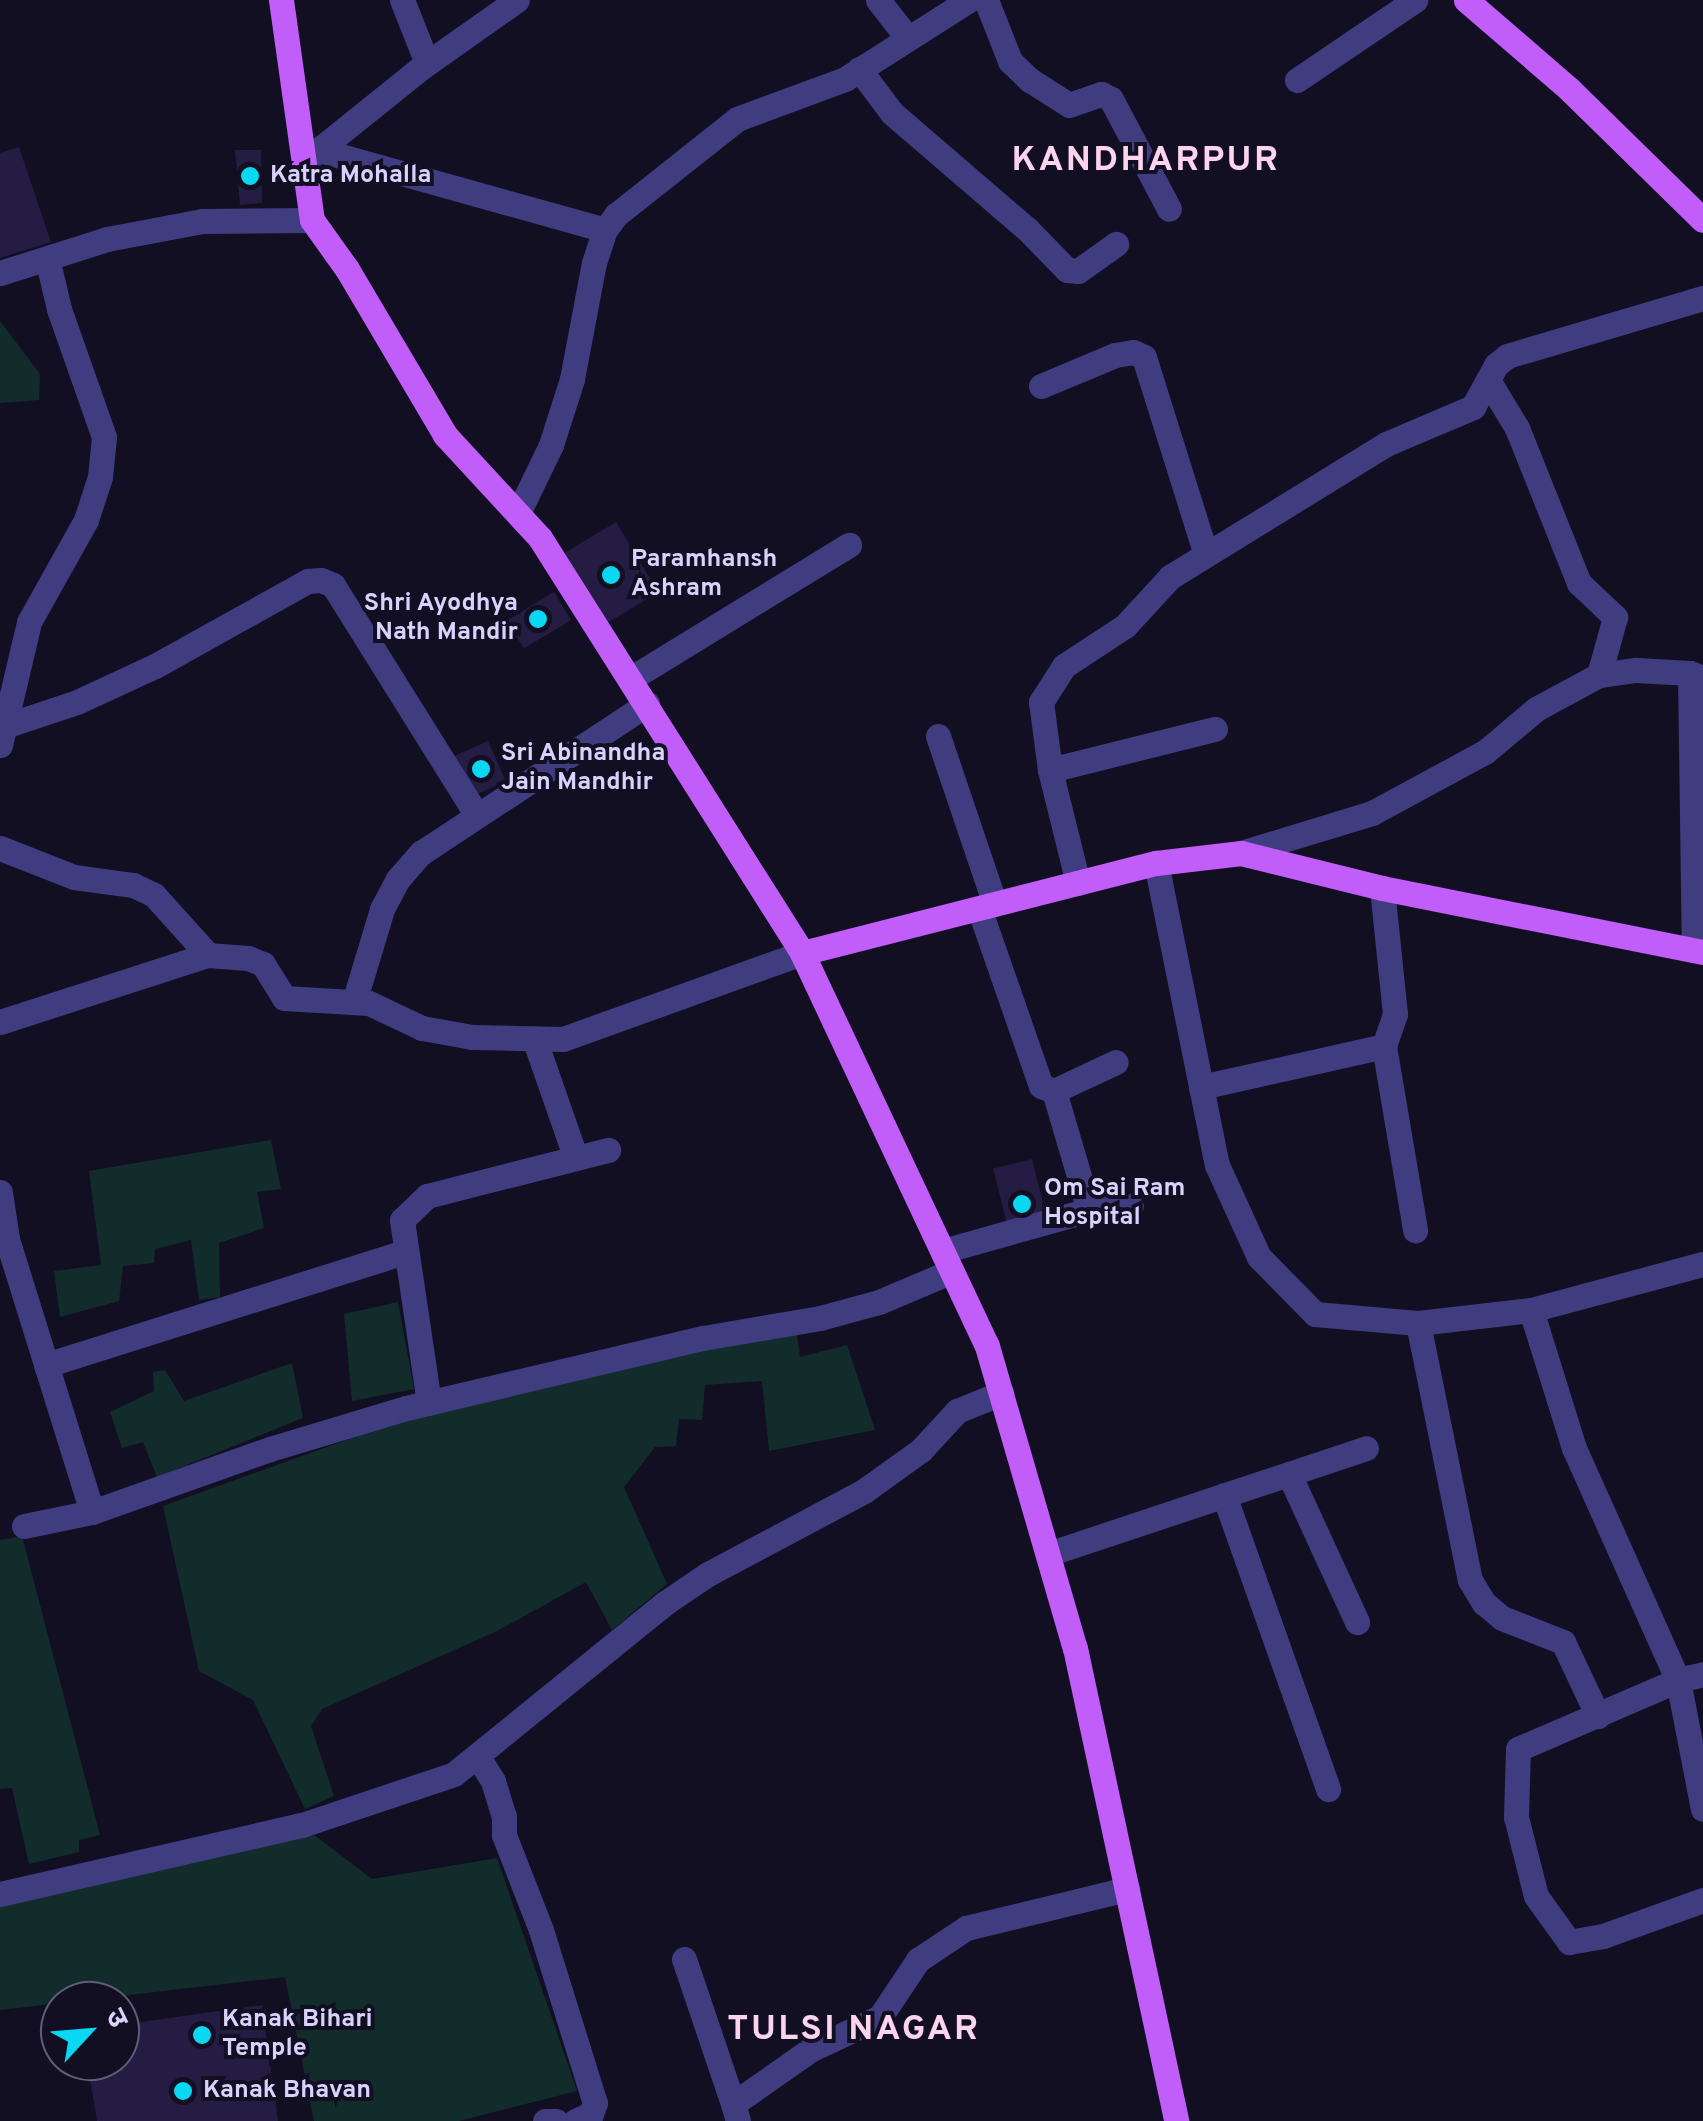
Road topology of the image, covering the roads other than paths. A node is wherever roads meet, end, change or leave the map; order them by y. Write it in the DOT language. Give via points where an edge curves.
graph roads {
  1 [pos="281,0"];
  2 [pos="402,0"];
  3 [pos="517,0"];
  4 [pos="878,0"];
  5 [pos="969,0"];
  6 [pos="986,0"];
  7 [pos="1415,0"];
  8 [pos="1466,0"];
  9 [pos="906,36"];
  10 [pos="428,63"];
  11 [pos="859,68"];
  12 [pos="1297,80"];
  13 [pos="311,156"];
  14 [pos="1170,209"];
  15 [pos="312,220"];
  16 [pos="1703,220"];
  17 [pos="606,230"];
  18 [pos="1116,244"];
  19 [pos="47,258"];
  20 [pos="0,272"];
  21 [pos="1703,298"];
  22 [pos="1488,380"];
  23 [pos="1042,386"];
  24 [pos="518,513"];
  25 [pos="850,545"];
  26 [pos="1206,555"];
  27 [pos="1599,675"];
  28 [pos="1696,675"];
  29 [pos="630,679"];
  30 [pos="647,704"];
  31 [pos="1216,729"];
  32 [pos="3,736"];
  33 [pos="938,736"];
  34 [pos="1050,770"];
  35 [pos="476,814"];
  36 [pos="0,848"];
  37 [pos="1241,852"];
  38 [pos="1156,863"];
  39 [pos="1078,882"];
  40 [pos="1382,888"];
  41 [pos="987,906"];
  42 [pos="1699,951"];
  43 [pos="802,953"];
  44 [pos="208,955"];
  45 [pos="354,1002"];
  46 [pos="0,1022"];
  47 [pos="535,1041"];
  48 [pos="1384,1046"];
  49 [pos="1116,1062"];
  50 [pos="1202,1087"];
  51 [pos="1054,1091"];
  52 [pos="608,1150"];
  53 [pos="575,1156"];
  54 [pos="0,1192"];
  55 [pos="1131,1206"];
  56 [pos="1089,1210"];
  57 [pos="1415,1230"];
  58 [pos="405,1252"];
  59 [pos="947,1261"];
  60 [pos="1703,1264"];
  61 [pos="10,1286"];
  62 [pos="1532,1310"];
  63 [pos="1418,1322"];
  64 [pos="46,1365"];
  65 [pos="1001,1393"];
  66 [pos="430,1403"];
  67 [pos="1366,1448"];
  68 [pos="1289,1474"];
  69 [pos="1224,1496"];
  70 [pos="92,1512"];
  71 [pos="24,1526"];
  72 [pos="1048,1554"];
  73 [pos="1356,1622"];
  74 [pos="1690,1678"];
  75 [pos="1598,1716"];
  76 [pos="478,1757"];
  77 [pos="1328,1790"];
  78 [pos="1703,1810"];
  79 [pos="1126,1889"];
  80 [pos="0,1894"];
  81 [pos="1703,1900"];
  82 [pos="684,1959"];
  83 [pos="736,2113"];
  84 [pos="545,2121"];
  85 [pos="556,2121"];
  86 [pos="575,2121"];
  87 [pos="1176,2121"];
  1 -- 13 [label="main road"];
  2 -- 10 [label="street"];
  3 -- 10 [label="street"];
  4 -- 9 [label="street"];
  5 -- 9 [label="street"];
  6 -- 14 [label="street" via="1010,60 1030,80 1070,105 1101,94 1111,98"];
  7 -- 12 [label="street"];
  8 -- 16 [label="main road"];
  9 -- 11 [label="street"];
  10 -- 13 [label="street"];
  11 -- 17 [label="street" via="737,120 616,215"];
  11 -- 18 [label="street" via="884,106 1067,270 1078,271"];
  13 -- 15 [label="main road"];
  13 -- 17 [label="street"];
  15 -- 19 [label="street" via="202,221"];
  15 -- 24 [label="main road" via="446,435"];
  17 -- 24 [label="street" via="572,379 551,445"];
  19 -- 20 [label="street"];
  19 -- 32 [label="street" via="104,437 86,520 29,622"];
  21 -- 22 [label="street" via="1522,348 1496,365"];
  22 -- 26 [label="street" via="1473,408 1386,444"];
  22 -- 27 [label="street" via="1517,428 1579,582 1614,616"];
  23 -- 26 [label="street" via="1115,355 1144,357"];
  24 -- 29 [label="main road"];
  25 -- 29 [label="street"];
  26 -- 34 [label="street" via="1170,578 1125,626 1064,666 1041,702"];
  27 -- 28 [label="street"];
  27 -- 37 [label="street" via="1536,709 1484,752 1372,813"];
  28 -- 42 [label="street"];
  29 -- 30 [label="main road"];
  30 -- 35 [label="street"];
  30 -- 43 [label="main road"];
  31 -- 34 [label="street"];
  32 -- 35 [label="street" via="320,580 332,586"];
  33 -- 41 [label="street"];
  34 -- 39 [label="street"];
  35 -- 45 [label="street" via="398,879 372,936"];
  36 -- 44 [label="street" via="60,872 154,895"];
  37 -- 38 [label="main road"];
  37 -- 40 [label="main road"];
  38 -- 39 [label="main road"];
  38 -- 50 [label="street"];
  39 -- 41 [label="main road"];
  40 -- 42 [label="main road"];
  40 -- 48 [label="street" via="1395,1014"];
  41 -- 43 [label="main road"];
  41 -- 51 [label="street" via="1037,1078"];
  43 -- 47 [label="street" via="605,1027"];
  43 -- 59 [label="main road"];
  44 -- 45 [label="street" via="263,964 284,998"];
  44 -- 46 [label="street"];
  45 -- 47 [label="street" via="422,1028"];
  47 -- 53 [label="street"];
  48 -- 50 [label="street"];
  48 -- 57 [label="street"];
  49 -- 51 [label="street"];
  50 -- 63 [label="street" via="1217,1166 1259,1257 1316,1314"];
  51 -- 56 [label="street"];
  52 -- 53 [label="street"];
  53 -- 58 [label="street" via="427,1196 402,1220"];
  54 -- 61 [label="street"];
  55 -- 56 [label="street"];
  56 -- 59 [label="street"];
  58 -- 64 [label="street"];
  58 -- 66 [label="street"];
  59 -- 65 [label="main road" via="988,1346"];
  59 -- 66 [label="street" via="878,1302 820,1318"];
  60 -- 62 [label="street"];
  61 -- 64 [label="street"];
  62 -- 63 [label="street"];
  62 -- 74 [label="street" via="1574,1448"];
  63 -- 75 [label="street" via="1470,1580 1502,1618 1563,1642"];
  64 -- 70 [label="street"];
  65 -- 72 [label="main road"];
  65 -- 76 [label="street" via="957,1411 921,1450 864,1492 665,1602"];
  66 -- 70 [label="street" via="270,1449"];
  67 -- 68 [label="street"];
  68 -- 69 [label="street"];
  68 -- 73 [label="street"];
  69 -- 72 [label="street"];
  69 -- 77 [label="street"];
  70 -- 71 [label="street"];
  72 -- 79 [label="main road"];
  74 -- 75 [label="street"];
  74 -- 78 [label="street"];
  75 -- 81 [label="street" via="1518,1749 1516,1817 1536,1896 1569,1942"];
  76 -- 80 [label="street" via="454,1774 302,1824"];
  76 -- 86 [label="street" via="493,1781 504,1835 595,2102 591,2114"];
  79 -- 83 [label="street" via="966,1928 918,1960 880,2017 810,2050"];
  79 -- 87 [label="main road"];
  82 -- 83 [label="street"];
  84 -- 85 [label="street"];
}
